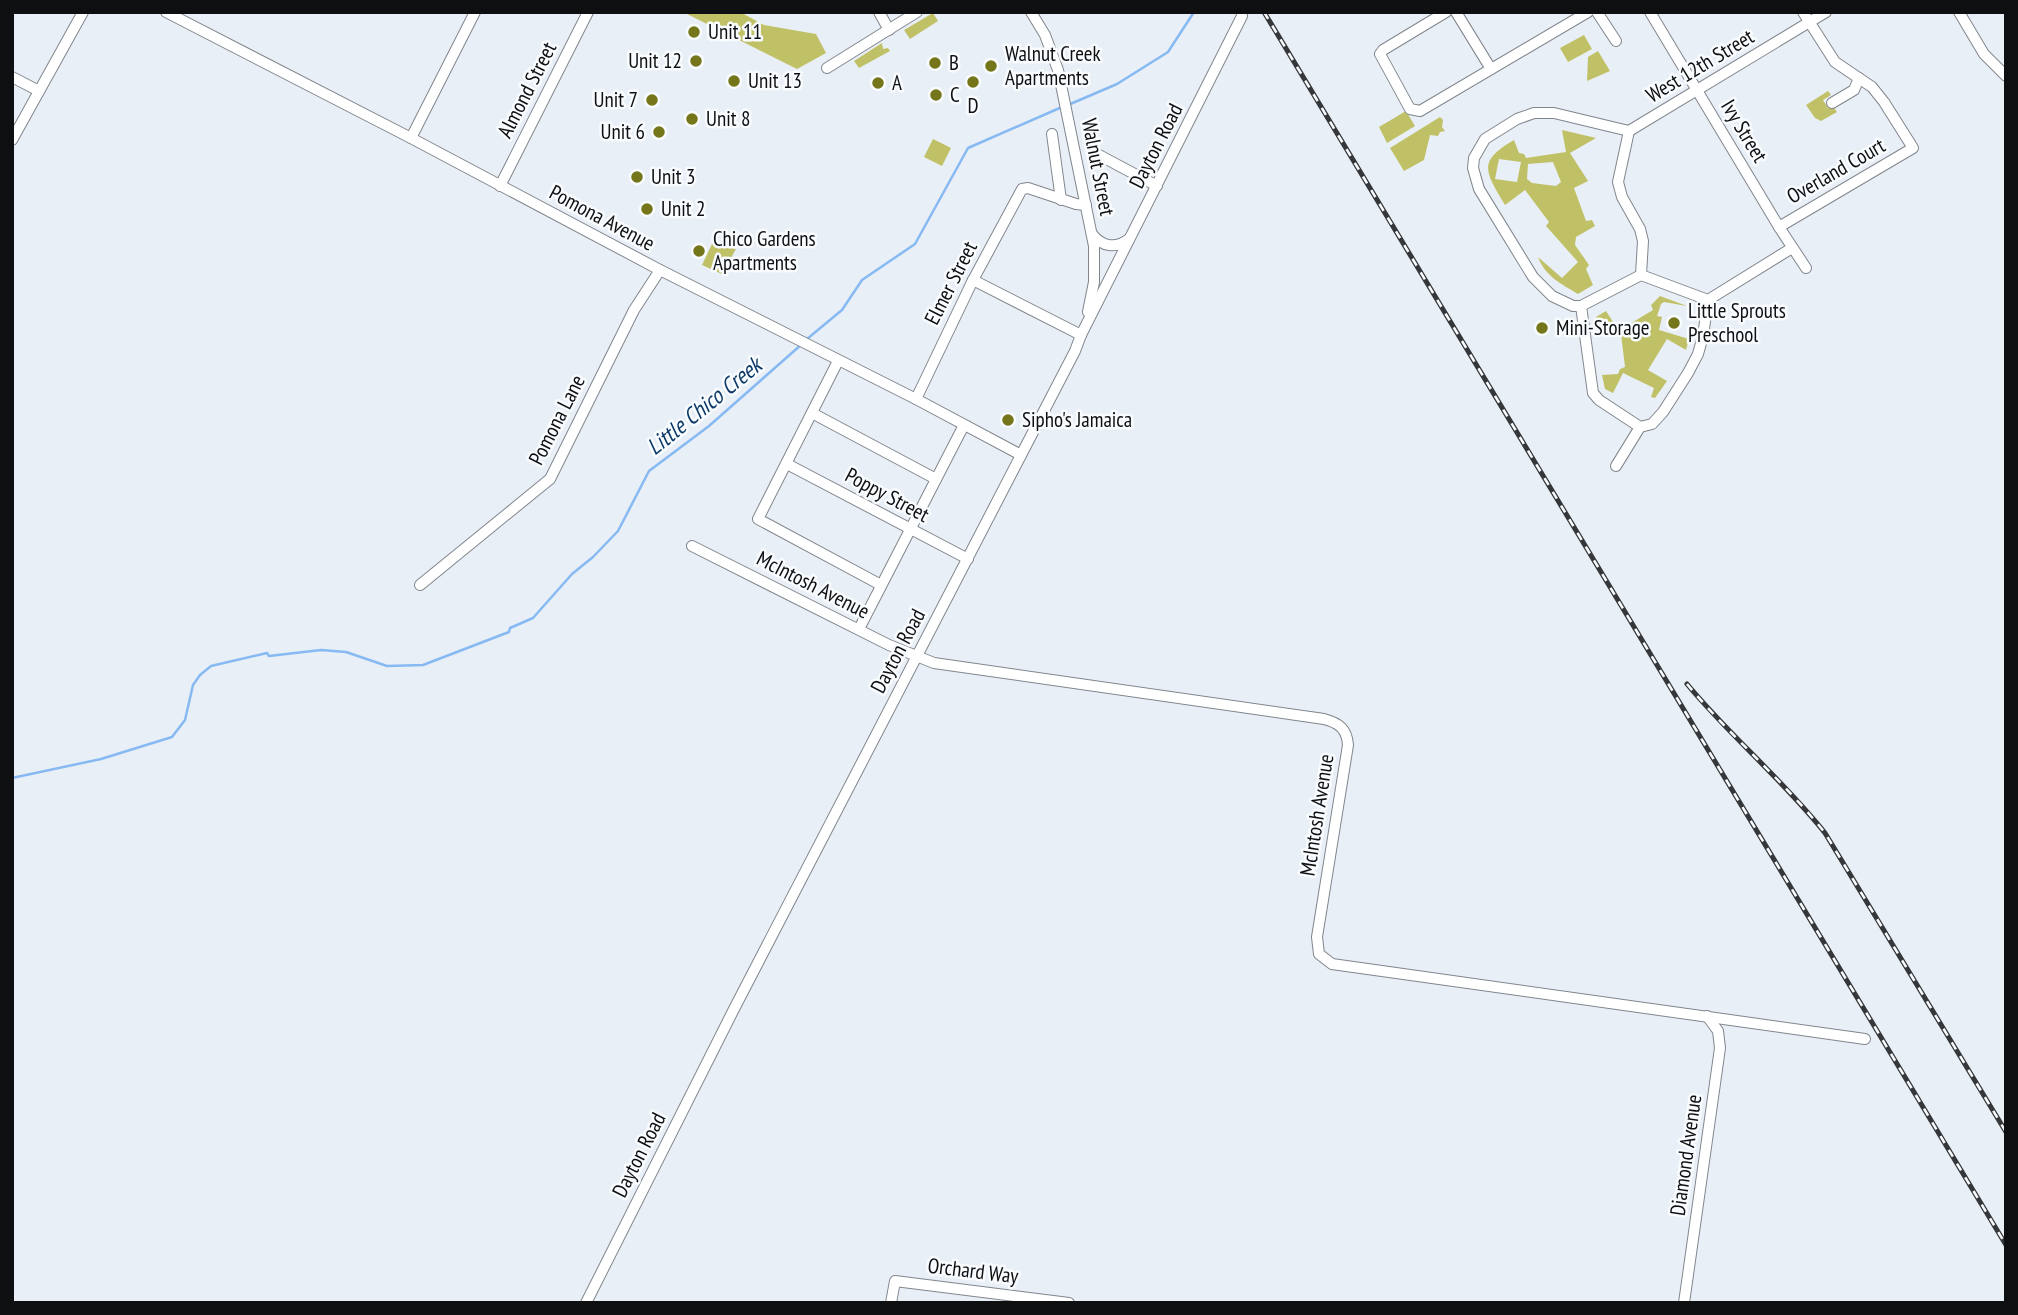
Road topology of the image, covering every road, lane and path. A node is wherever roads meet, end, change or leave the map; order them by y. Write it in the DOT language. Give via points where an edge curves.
graph roads {
  1 [pos="83,12"];
  2 [pos="166,12"];
  3 [pos="475,12"];
  4 [pos="588,12"];
  5 [pos="879,12"];
  6 [pos="917,12"];
  7 [pos="1031,12"];
  8 [pos="1446,12"];
  9 [pos="1456,12"];
  10 [pos="1597,12"];
  11 [pos="1650,12"];
  12 [pos="1826,12"];
  13 [pos="1959,12"];
  14 [pos="1583,15"];
  15 [pos="1242,16"];
  16 [pos="1806,17"];
  17 [pos="889,30"];
  18 [pos="1616,41"];
  19 [pos="827,68"];
  20 [pos="1491,69"];
  21 [pos="2006,76"];
  22 [pos="12,77"];
  23 [pos="1859,78"];
  24 [pos="1697,89"];
  25 [pos="39,92"];
  26 [pos="1832,103"];
  27 [pos="1629,131"];
  28 [pos="1052,134"];
  29 [pos="411,138"];
  30 [pos="12,140"];
  31 [pos="1097,154"];
  32 [pos="500,186"];
  33 [pos="1157,186"];
  34 [pos="1060,200"];
  35 [pos="1086,205"];
  36 [pos="1779,227"];
  37 [pos="1091,231"];
  38 [pos="1130,239"];
  39 [pos="1792,248"];
  40 [pos="1806,268"];
  41 [pos="660,270"];
  42 [pos="1641,275"];
  43 [pos="973,280"];
  44 [pos="1708,300"];
  45 [pos="1581,306"];
  46 [pos="1081,335"];
  47 [pos="838,361"];
  48 [pos="916,399"];
  49 [pos="813,413"];
  50 [pos="964,425"];
  51 [pos="1640,427"];
  52 [pos="1021,455"];
  53 [pos="787,464"];
  54 [pos="1616,466"];
  55 [pos="936,479"];
  56 [pos="910,529"];
  57 [pos="692,546"];
  58 [pos="968,559"];
  59 [pos="420,585"];
  60 [pos="881,585"];
  61 [pos="859,629"];
  62 [pos="916,657"];
  63 [pos="1707,1016"];
  64 [pos="1865,1039"];
  65 [pos="586,1303"];
  66 [pos="891,1303"];
  67 [pos="1069,1303"];
  68 [pos="1684,1303"];
  1 -- 25 [label="street"];
  2 -- 29 [label="street, Pomona Avenue"];
  3 -- 29 [label="street"];
  4 -- 32 [label="street, Almond Street"];
  5 -- 17 [label="street"];
  6 -- 17 [label="street"];
  7 -- 35 [label="street, Walnut Street" via="1054,54"];
  8 -- 20 [label="street" via="1380,54 1410,109 1420,111"];
  9 -- 20 [label="street"];
  10 -- 18 [label="street"];
  11 -- 24 [label="street, Ivy Street"];
  12 -- 16 [label="street, West 12th Street"];
  13 -- 21 [label="street" via="1984,54"];
  14 -- 20 [label="street"];
  15 -- 33 [label="street, Dayton Road"];
  16 -- 23 [label="street" via="1835,62"];
  16 -- 24 [label="street, West 12th Street"];
  17 -- 19 [label="street"];
  22 -- 25 [label="street"];
  23 -- 26 [label="street" via="1854,90"];
  23 -- 36 [label="street, Overland Court" via="1884,102 1913,148"];
  24 -- 27 [label="street, West 12th Street"];
  24 -- 36 [label="street, Ivy Street"];
  25 -- 30 [label="street"];
  27 -- 42 [label="street" via="1618,182 1643,241"];
  27 -- 45 [label="street" via="1554,113 1534,113 1485,139 1474,158 1479,189 1533,277 1548,294"];
  28 -- 34 [label="street"];
  29 -- 32 [label="street, Pomona Avenue"];
  31 -- 33 [label="street"];
  32 -- 41 [label="street, Pomona Avenue"];
  33 -- 38 [label="street, Dayton Road"];
  34 -- 35 [label="street"];
  34 -- 43 [label="street, Elmer Street" via="1025,187 1020,191"];
  35 -- 37 [label="street, Walnut Street"];
  36 -- 39 [label="street, Ivy Street"];
  37 -- 38 [label="street" via="1109,246"];
  37 -- 46 [label="street, Walnut Street" via="1094,282"];
  38 -- 46 [label="street, Dayton Road"];
  39 -- 40 [label="street, Ivy Street"];
  39 -- 44 [label="street"];
  41 -- 47 [label="street, Pomona Avenue"];
  41 -- 59 [label="street, Pomona Lane" via="634,310 550,479"];
  42 -- 44 [label="street"];
  42 -- 45 [label="street"];
  43 -- 46 [label="street"];
  43 -- 48 [label="street, Elmer Street"];
  44 -- 51 [label="street" via="1703,336 1688,373 1652,424"];
  45 -- 51 [label="street" via="1593,393"];
  46 -- 52 [label="street, Dayton Road"];
  47 -- 48 [label="street, Pomona Avenue"];
  47 -- 49 [label="street"];
  48 -- 50 [label="street, Pomona Avenue"];
  49 -- 53 [label="street"];
  49 -- 55 [label="street"];
  50 -- 52 [label="street, Pomona Avenue"];
  50 -- 55 [label="street"];
  51 -- 54 [label="street"];
  52 -- 58 [label="street, Dayton Road"];
  53 -- 56 [label="street, Poppy Street"];
  53 -- 60 [label="street, McIntosh Avenue" via="758,519"];
  55 -- 56 [label="street"];
  56 -- 58 [label="street, Poppy Street"];
  56 -- 60 [label="street"];
  57 -- 61 [label="street, McIntosh Avenue"];
  58 -- 62 [label="street, Dayton Road"];
  60 -- 61 [label="street"];
  61 -- 62 [label="street, McIntosh Avenue"];
  62 -- 63 [label="street, McIntosh Avenue" via="950,666 1334,722 1345,731 1348,745 1317,937 1324,959 1341,967"];
  62 -- 65 [label="street, Dayton Road"];
  63 -- 64 [label="street, McIntosh Avenue"];
  63 -- 68 [label="street, Diamond Avenue" via="1718,1031 1720,1048"];
  66 -- 67 [label="street, Orchard Way" via="895,1281"];
}
